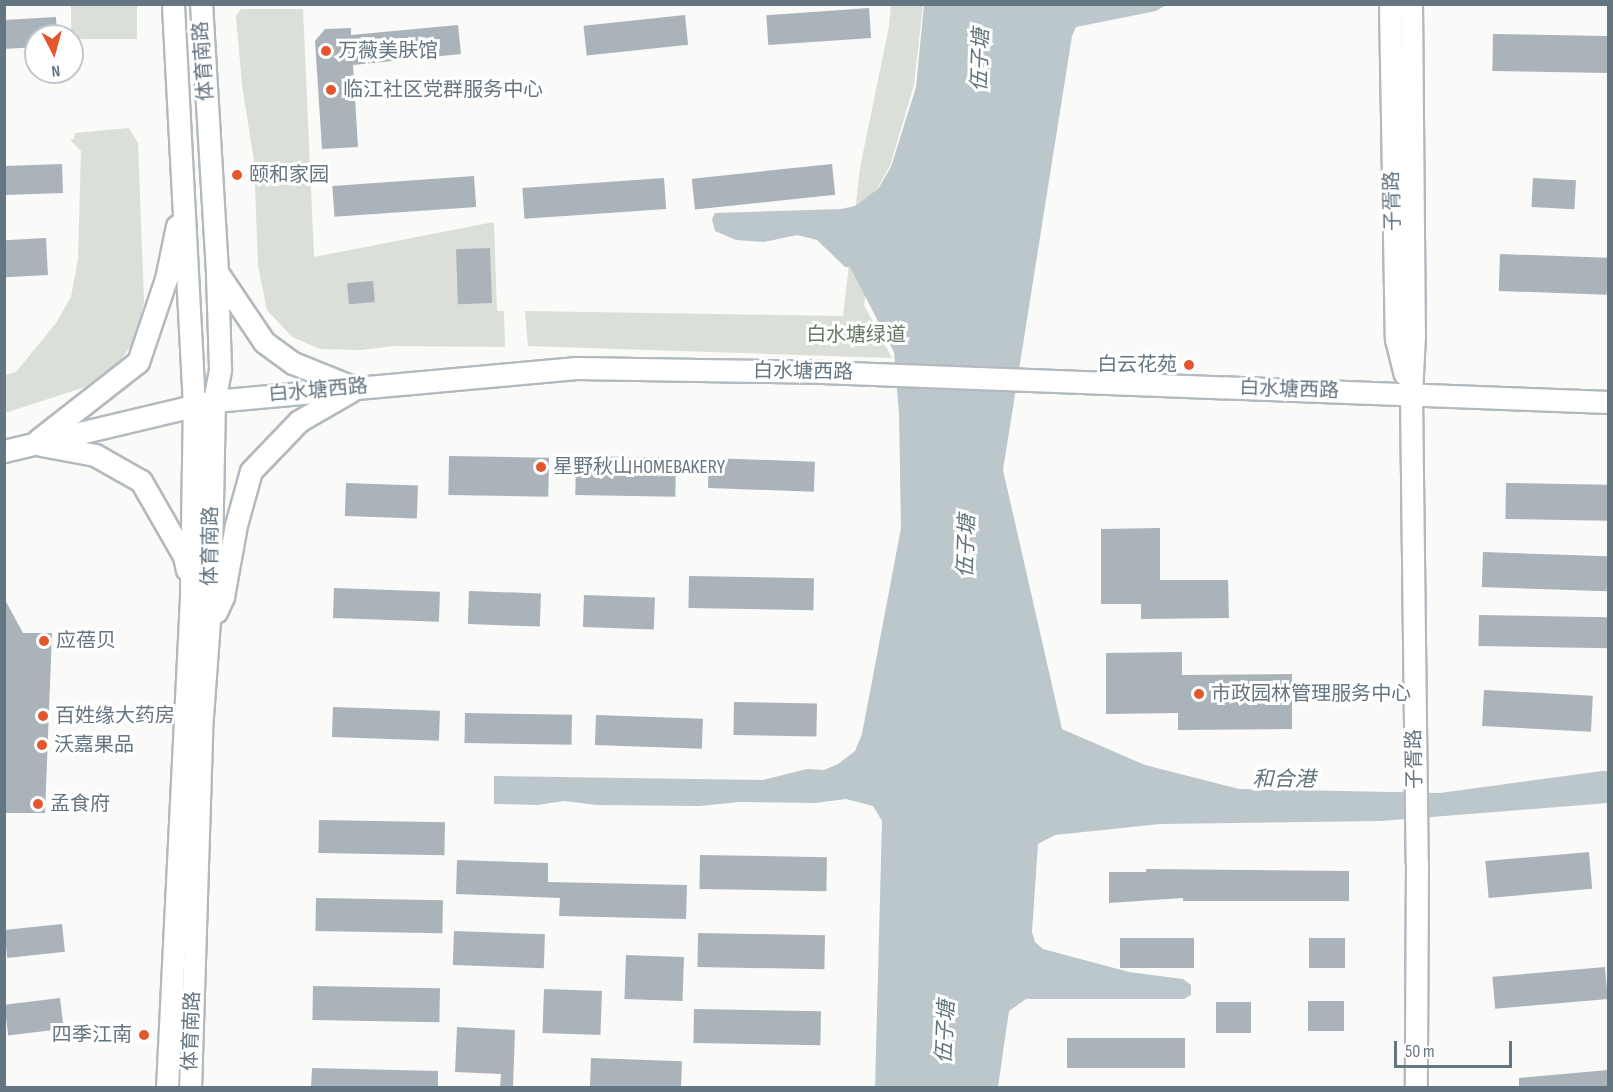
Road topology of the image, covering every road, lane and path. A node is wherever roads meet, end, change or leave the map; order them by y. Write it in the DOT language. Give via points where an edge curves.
graph roads {
  1 [pos="173,4"];
  2 [pos="201,4"];
  3 [pos="1390,4"];
  4 [pos="1411,4"];
  5 [pos="183,194"];
  6 [pos="217,272"];
  7 [pos="356,388"];
  8 [pos="1411,395"];
  9 [pos="1608,402"];
  10 [pos="204,403"];
  11 [pos="33,444"];
  12 [pos="4,451"];
  13 [pos="191,591"];
  14 [pos="208,632"];
  15 [pos="167,1088"];
  16 [pos="190,1088"];
  17 [pos="1416,1088"];
  1 -- 5 [label="street, 体育南路"];
  2 -- 6 [label="street, 体育南路"];
  3 -- 8 [label="street, 子胥路" via="1396,339"];
  4 -- 8 [label="street, 子胥路"];
  5 -- 10 [label="street, 体育南路"];
  5 -- 11 [label="street" via="166,279 138,362"];
  6 -- 7 [label="street" via="264,342 293,363"];
  6 -- 10 [label="street, 体育南路" via="220,369"];
  7 -- 8 [label="street, 白水塘西路" via="576,368 822,372"];
  7 -- 10 [label="street, 白水塘西路"];
  7 -- 14 [label="street" via="299,421 251,471 223,597"];
  8 -- 9 [label="street, 白水塘西路"];
  8 -- 17 [label="street, 子胥路"];
  10 -- 11 [label="street, 白水塘西路"];
  10 -- 13 [label="street, 体育南路"];
  10 -- 14 [label="street, 体育南路"];
  11 -- 12 [label="street, 白水塘西路"];
  11 -- 13 [label="street" via="95,455 141,481 184,556"];
  13 -- 15 [label="street, 体育南路"];
  14 -- 16 [label="street, 体育南路" via="201,730"];
}
